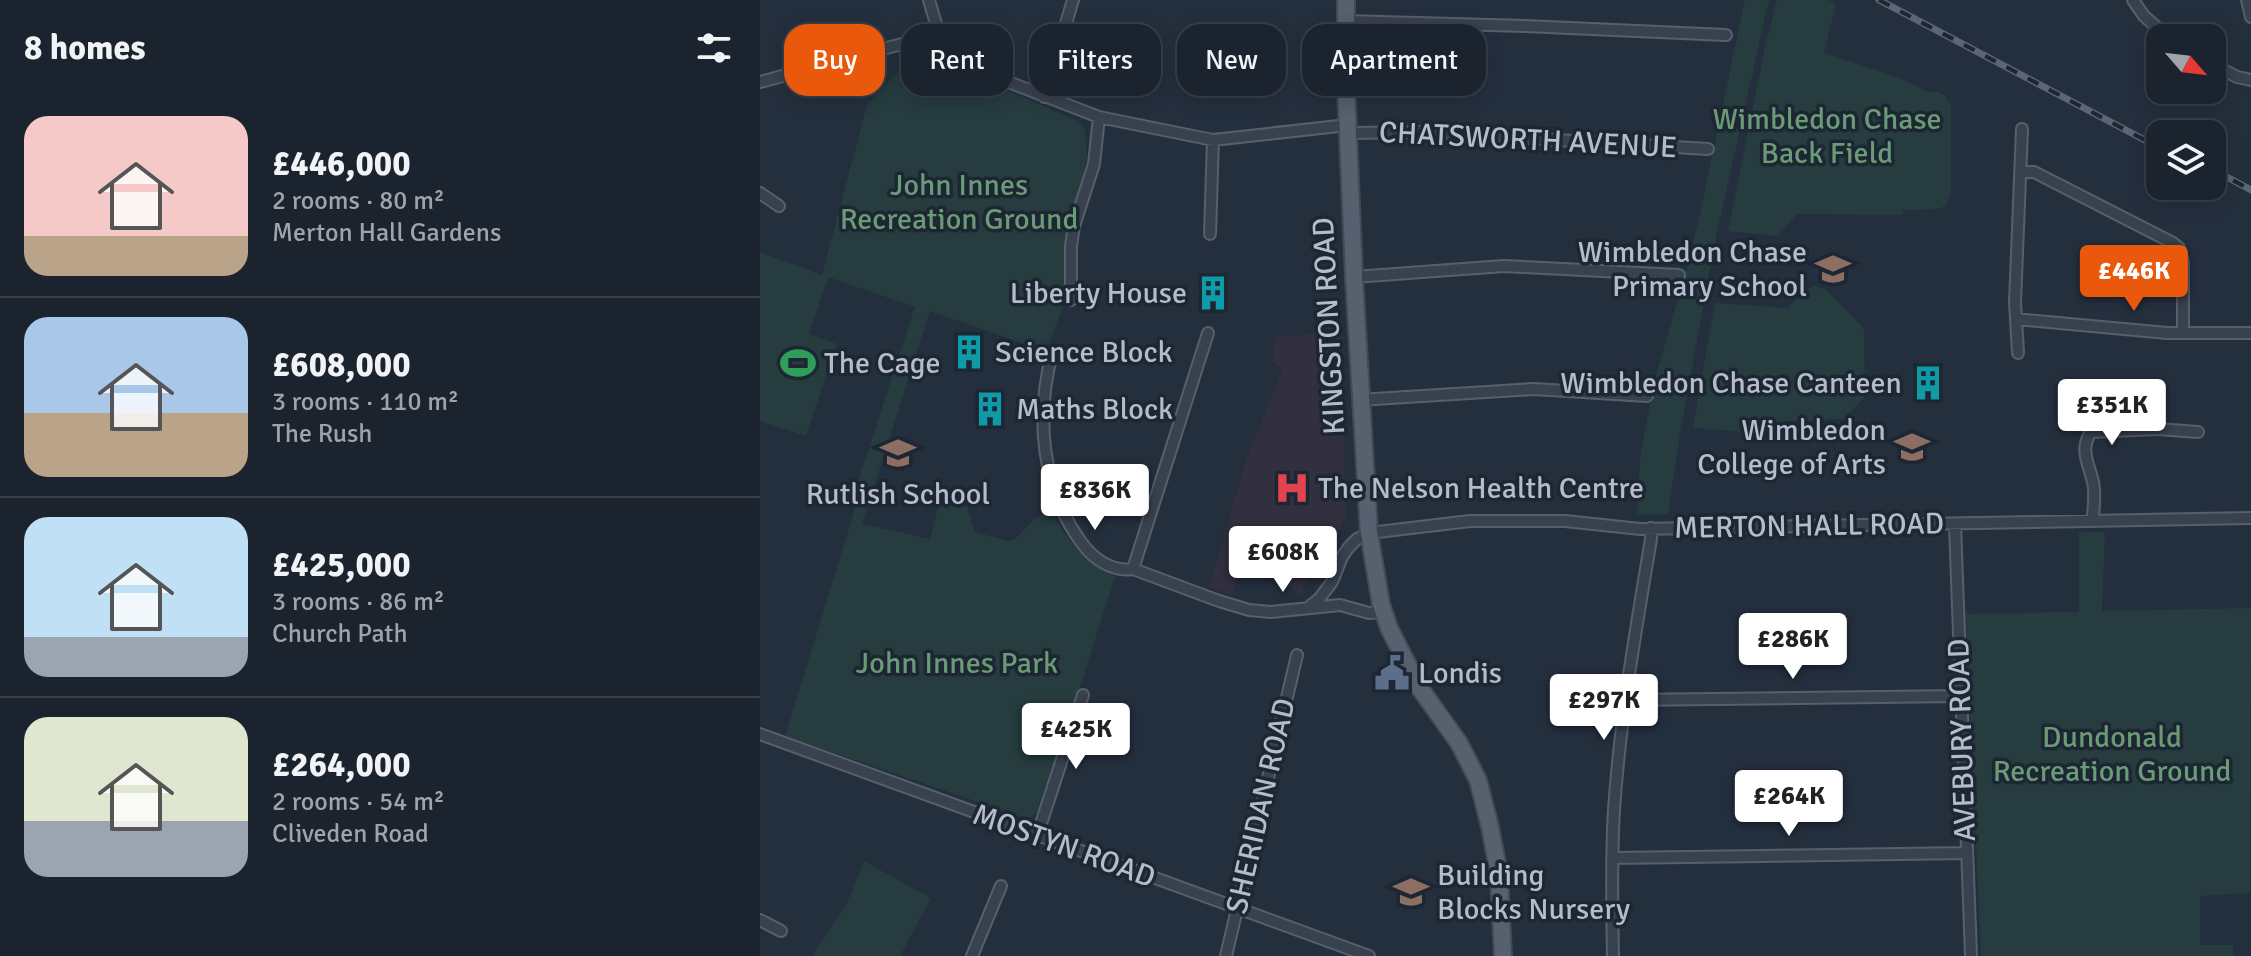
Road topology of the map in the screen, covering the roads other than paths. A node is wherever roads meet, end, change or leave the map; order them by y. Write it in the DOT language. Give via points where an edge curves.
graph roads {
  1 [pos="929,0"];
  2 [pos="1073,0"];
  3 [pos="1346,0"];
  4 [pos="2133,0"];
  5 [pos="2247,0"];
  6 [pos="2251,17"];
  7 [pos="1345,21"];
  8 [pos="936,24"];
  9 [pos="2153,24"];
  10 [pos="1726,35"];
  11 [pos="901,44"];
  12 [pos="2226,71"];
  13 [pos="2251,80"];
  14 [pos="760,82"];
  15 [pos="1013,84"];
  16 [pos="1044,97"];
  17 [pos="1099,117"];
  18 [pos="1348,129"];
  19 [pos="2022,129"];
  20 [pos="1213,140"];
  21 [pos="1708,149"];
  22 [pos="2021,172"];
  23 [pos="760,193"];
  24 [pos="779,206"];
  25 [pos="1210,234"];
  26 [pos="1679,275"];
  27 [pos="1354,277"];
  28 [pos="1071,300"];
  29 [pos="2016,319"];
  30 [pos="1208,333"];
  31 [pos="2183,333"];
  32 [pos="2251,333"];
  33 [pos="2018,353"];
  34 [pos="1052,354"];
  35 [pos="1647,396"];
  36 [pos="1359,400"];
  37 [pos="2198,432"];
  38 [pos="2251,518"];
  39 [pos="2093,521"];
  40 [pos="1955,525"];
  41 [pos="1651,528"];
  42 [pos="1369,533"];
  43 [pos="1133,569"];
  44 [pos="1332,582"];
  45 [pos="1340,605"];
  46 [pos="1309,607"];
  47 [pos="1383,612"];
  48 [pos="1297,655"];
  49 [pos="1083,695"];
  50 [pos="1960,696"];
  51 [pos="1626,700"];
  52 [pos="760,734"];
  53 [pos="1037,836"];
  54 [pos="1967,853"];
  55 [pos="1612,858"];
  56 [pos="1001,886"];
  57 [pos="1237,908"];
  58 [pos="760,920"];
  59 [pos="781,931"];
  60 [pos="972,956"];
  61 [pos="1226,956"];
  62 [pos="1369,956"];
  63 [pos="1503,956"];
  64 [pos="1613,956"];
  65 [pos="1971,956"];
  1 -- 8 [label="street"];
  2 -- 16 [label="street"];
  3 -- 7 [label="main road, KINGSTON ROAD"];
  4 -- 9 [label="street"];
  5 -- 6 [label="street"];
  7 -- 10 [label="street"];
  7 -- 18 [label="main road, KINGSTON ROAD"];
  11 -- 14 [label="street"];
  12 -- 13 [label="street"];
  15 -- 16 [label="street, CHATSWORTH AVENUE"];
  16 -- 17 [label="street, CHATSWORTH AVENUE"];
  17 -- 20 [label="street, CHATSWORTH AVENUE"];
  17 -- 28 [label="street" via="1094,164 1073,236"];
  18 -- 20 [label="street, CHATSWORTH AVENUE"];
  18 -- 21 [label="street, CHATSWORTH AVENUE"];
  18 -- 27 [label="main road, KINGSTON ROAD"];
  19 -- 22 [label="street"];
  20 -- 25 [label="street"];
  22 -- 29 [label="street"];
  22 -- 31 [label="street" via="2034,172 2179,248"];
  23 -- 24 [label="street"];
  26 -- 27 [label="street" via="1504,266"];
  27 -- 36 [label="main road, KINGSTON ROAD"];
  29 -- 31 [label="street"];
  29 -- 33 [label="street"];
  30 -- 43 [label="street"];
  31 -- 32 [label="street"];
  34 -- 43 [label="street" via="1043,416 1055,494 1090,553 1106,565"];
  35 -- 36 [label="street" via="1534,389"];
  36 -- 42 [label="main road, KINGSTON ROAD"];
  37 -- 39 [label="street" via="2091,432 2086,460 2094,484"];
  38 -- 39 [label="street, MERTON HALL ROAD"];
  39 -- 40 [label="street, MERTON HALL ROAD"];
  40 -- 41 [label="street, MERTON HALL ROAD"];
  40 -- 50 [label="street, AVEBURY ROAD"];
  41 -- 42 [label="street, MERTON HALL ROAD" via="1470,521"];
  41 -- 51 [label="street"];
  42 -- 44 [label="street" via="1349,547"];
  42 -- 47 [label="main road, KINGSTON ROAD"];
  43 -- 46 [label="street" via="1260,612"];
  44 -- 45 [label="street"];
  44 -- 46 [label="street"];
  45 -- 46 [label="street"];
  45 -- 47 [label="street"];
  47 -- 63 [label="main road, KINGSTON ROAD" via="1419,687 1478,780 1499,874"];
  48 -- 57 [label="street, SHERIDAN ROAD"];
  49 -- 53 [label="street"];
  50 -- 51 [label="street"];
  50 -- 54 [label="street, AVEBURY ROAD"];
  51 -- 55 [label="street"];
  52 -- 53 [label="street, MOSTYN ROAD"];
  53 -- 57 [label="street, MOSTYN ROAD"];
  54 -- 55 [label="street"];
  54 -- 65 [label="street, AVEBURY ROAD"];
  55 -- 64 [label="street"];
  56 -- 60 [label="street"];
  57 -- 61 [label="street, SHERIDAN ROAD"];
  57 -- 62 [label="street, MOSTYN ROAD"];
  58 -- 59 [label="street"];
}
